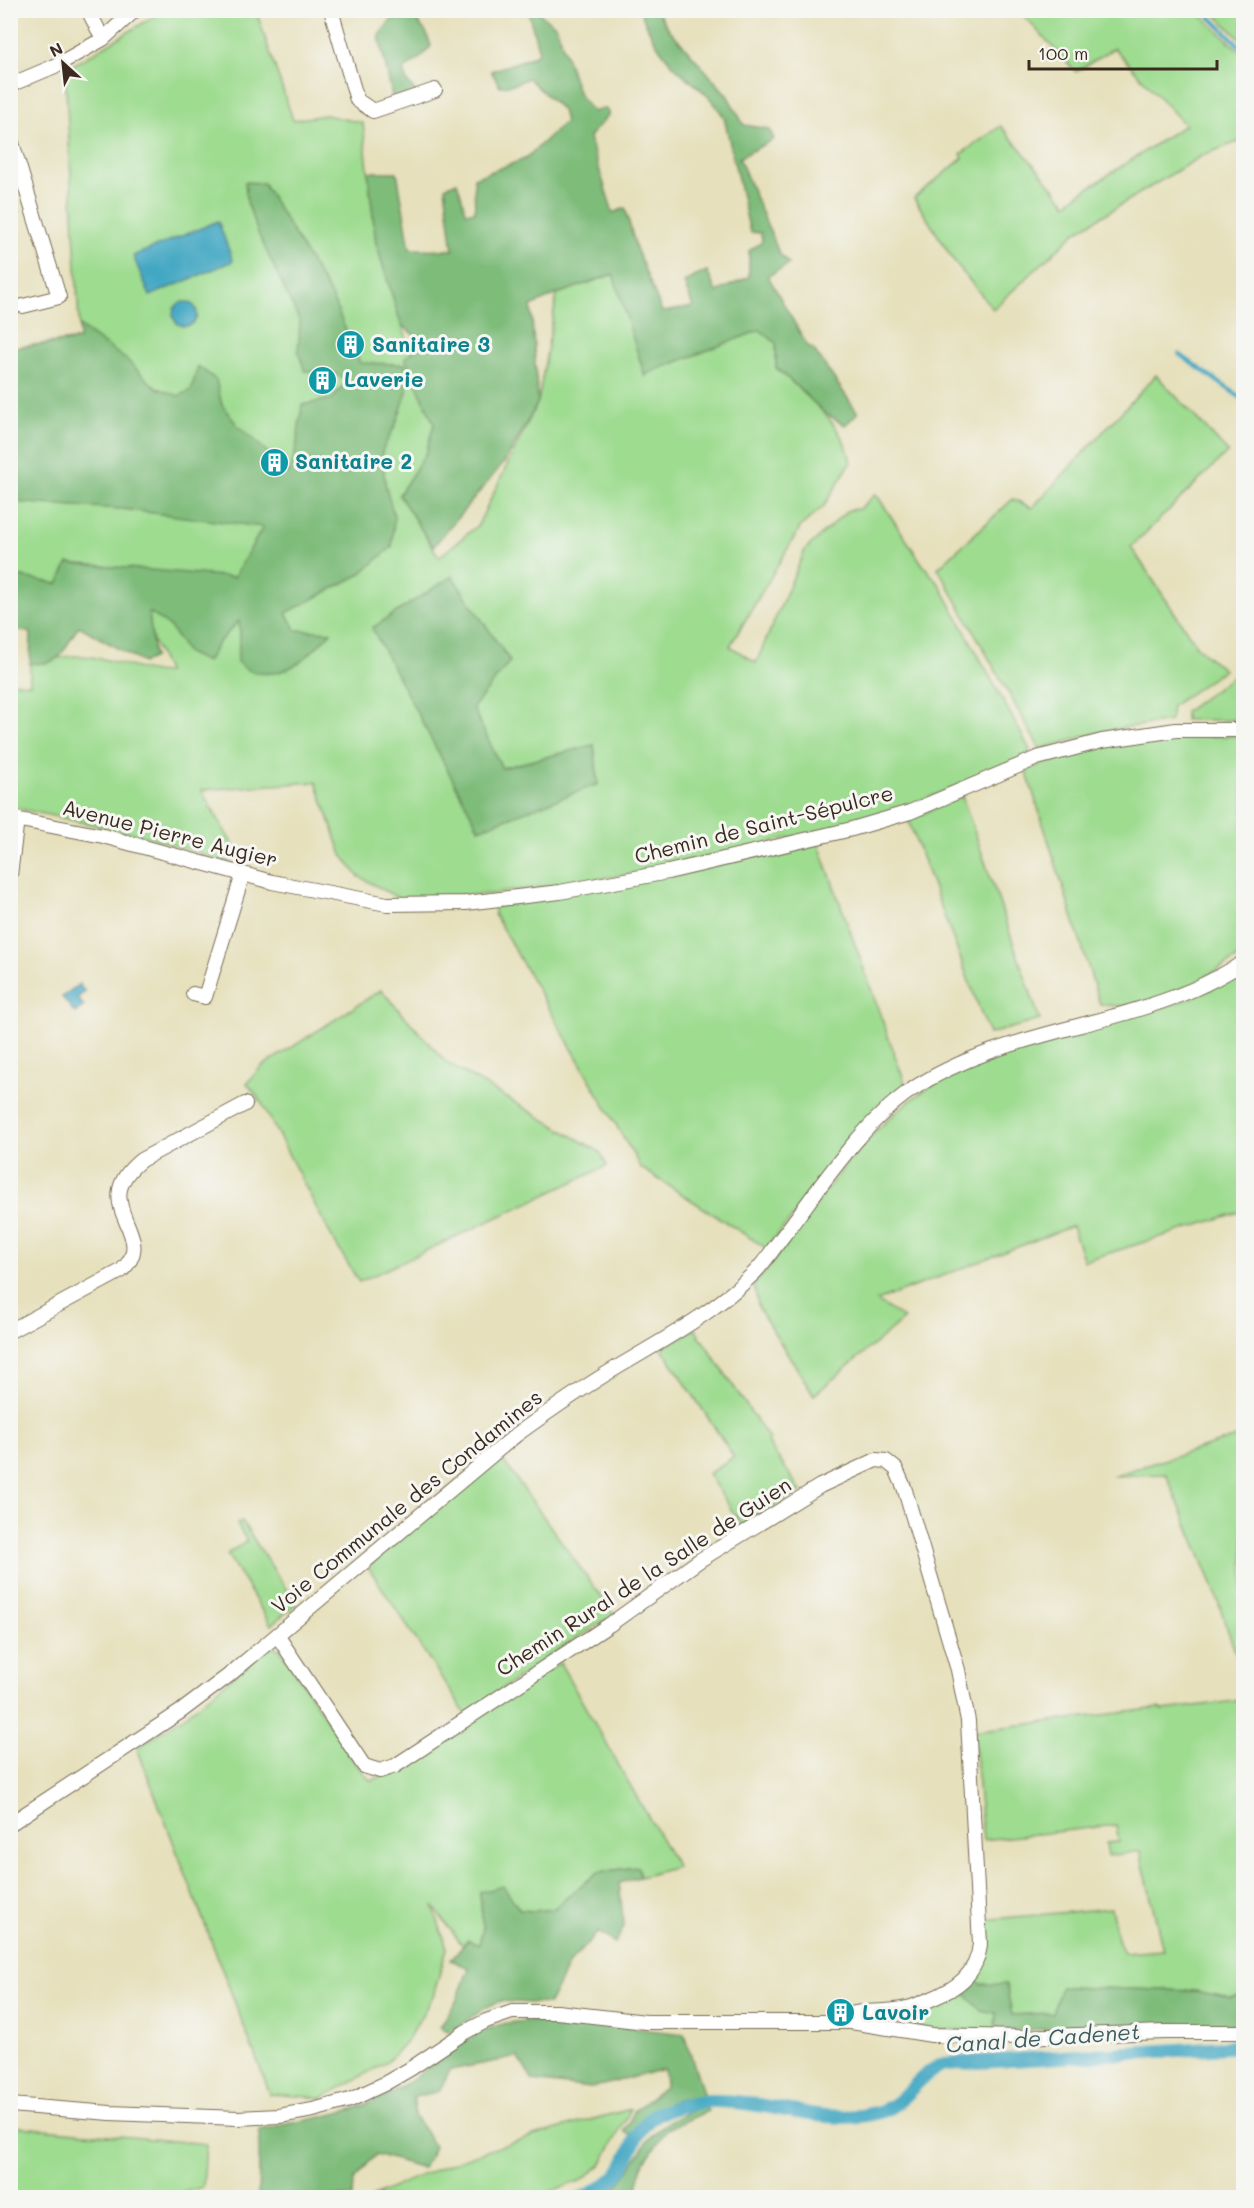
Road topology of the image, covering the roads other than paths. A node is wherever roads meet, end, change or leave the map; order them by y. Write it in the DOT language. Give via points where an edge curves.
graph roads {
  1 [pos="88,10"];
  2 [pos="135,10"];
  3 [pos="331,10"];
  4 [pos="103,39"];
  5 [pos="10,85"];
  6 [pos="435,90"];
  7 [pos="10,136"];
  8 [pos="23,306"];
  9 [pos="1244,730"];
  10 [pos="14,818"];
  11 [pos="243,874"];
  12 [pos="10,875"];
  13 [pos="318,891"];
  14 [pos="1244,962"];
  15 [pos="193,994"];
  16 [pos="245,1104"];
  17 [pos="10,1331"];
  18 [pos="277,1635"];
  19 [pos="10,1824"];
  20 [pos="851,2022"];
  21 [pos="1244,2032"];
  22 [pos="10,2105"];
  1 -- 4 [label="street"];
  2 -- 4 [label="street"];
  3 -- 6 [label="street" via="357,100 373,111"];
  4 -- 5 [label="street"];
  7 -- 8 [label="street" via="59,297"];
  9 -- 13 [label="street, Chemin de Saint-Sépulcre" via="1176,730 1102,741 1037,759 910,812 852,829 668,872 560,892 424,905 387,904"];
  10 -- 11 [label="street, Avenue Pierre Augier" via="103,836"];
  10 -- 12 [label="street"];
  11 -- 13 [label="street, Avenue Pierre Augier"];
  11 -- 15 [label="street" via="205,997"];
  14 -- 18 [label="street, Voie Communale des Condamines" via="1191,990 1153,1004 988,1051 910,1091 854,1144 754,1274 726,1299 516,1435"];
  16 -- 17 [label="street" via="129,1170 118,1193 119,1206 134,1240 135,1250 129,1264"];
  18 -- 19 [label="street, Voie Communale des Condamines" via="180,1712"];
  18 -- 20 [label="street, Chemin Rural de la Salle de Guien" via="364,1766 380,1771 395,1766 442,1736 700,1560 788,1505 876,1460 886,1461 896,1469 904,1487 962,1685 968,1721 980,1944 974,1968 957,1986 907,2008 855,2013"];
  20 -- 21 [label="street" via="943,2035 1019,2037"];
  20 -- 22 [label="street" via="646,2022 557,2012 512,2012 465,2032 384,2084 350,2100 313,2110 238,2118"];
}
